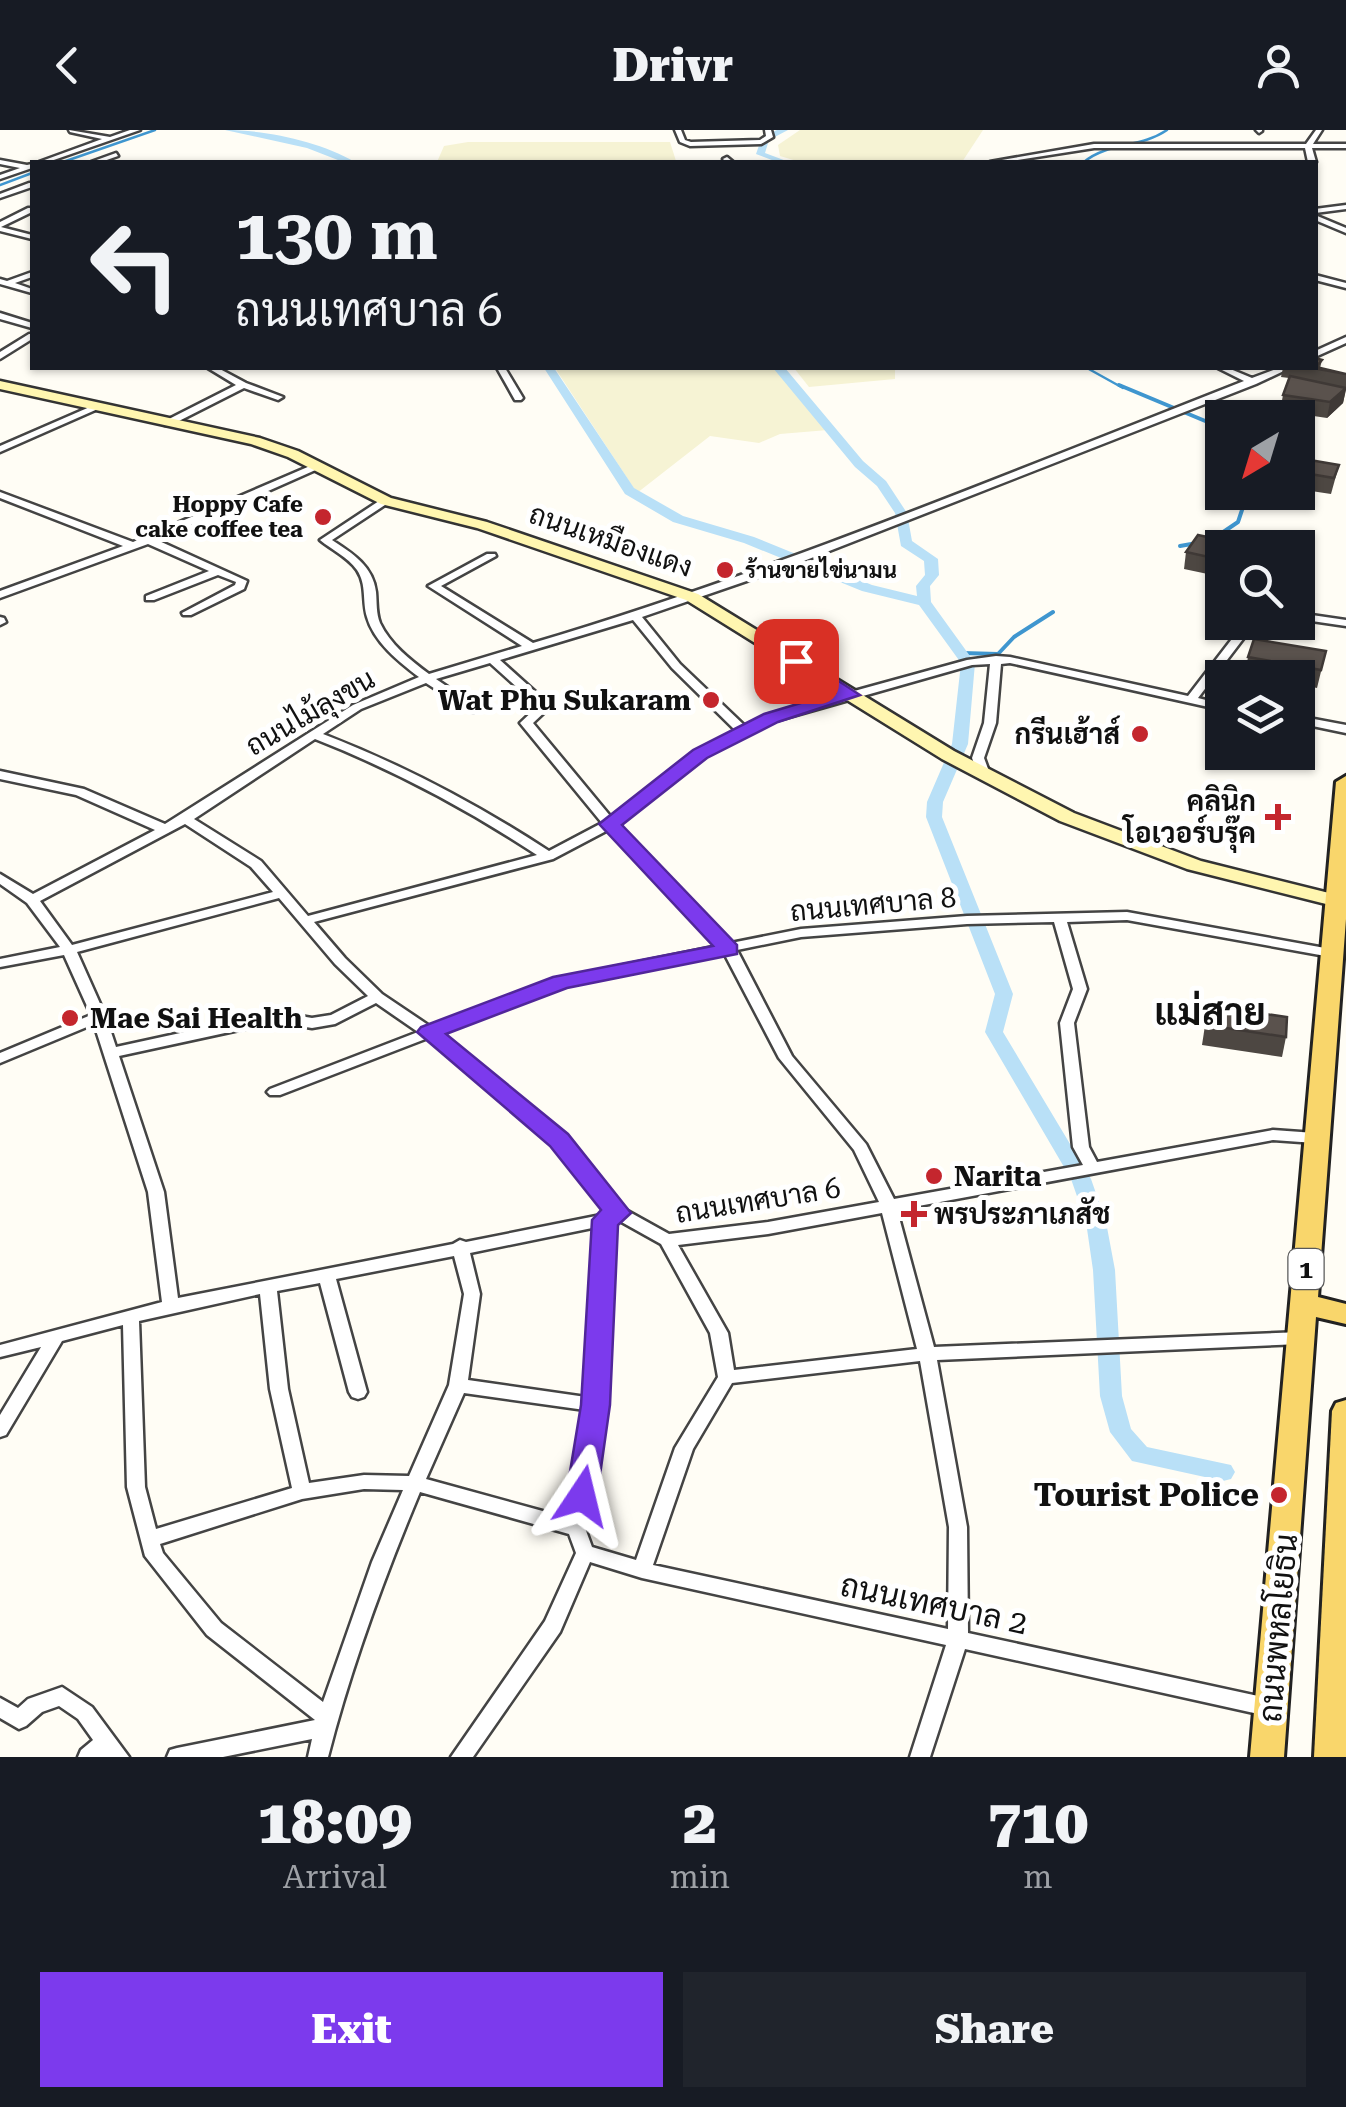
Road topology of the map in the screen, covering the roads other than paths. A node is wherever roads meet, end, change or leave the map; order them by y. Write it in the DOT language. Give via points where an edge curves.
graph roads {
  1 [pos="137,130"];
  2 [pos="678,130"];
  3 [pos="768,130"];
  4 [pos="1160,130"];
  5 [pos="1320,130"];
  6 [pos="72,131"];
  7 [pos="110,140"];
  8 [pos="1149,143"];
  9 [pos="1308,146"];
  10 [pos="1346,146"];
  11 [pos="116,155"];
  12 [pos="48,160"];
  13 [pos="101,160"];
  14 [pos="1009,160"];
  15 [pos="1312,160"];
  16 [pos="0,162"];
  17 [pos="30,166"];
  18 [pos="0,177"];
  19 [pos="30,185"];
  20 [pos="0,196"];
  21 [pos="1346,206"];
  22 [pos="30,211"];
  23 [pos="1318,213"];
  24 [pos="1318,216"];
  25 [pos="0,227"];
  26 [pos="1346,231"];
  27 [pos="30,234"];
  28 [pos="30,275"];
  29 [pos="1318,278"];
  30 [pos="4,282"];
  31 [pos="1346,286"];
  32 [pos="30,290"];
  33 [pos="0,316"];
  34 [pos="30,325"];
  35 [pos="30,337"];
  36 [pos="1346,340"];
  37 [pos="1318,353"];
  38 [pos="0,356"];
  39 [pos="216,370"];
  40 [pos="502,370"];
  41 [pos="1232,370"];
  42 [pos="1267,377"];
  43 [pos="0,385"];
  44 [pos="244,385"];
  45 [pos="278,396"];
  46 [pos="518,398"];
  47 [pos="94,408"];
  48 [pos="168,424"];
  49 [pos="0,449"];
  50 [pos="317,466"];
  51 [pos="0,495"];
  52 [pos="386,501"];
  53 [pos="17,502"];
  54 [pos="0,510"];
  55 [pos="892,524"];
  56 [pos="148,540"];
  57 [pos="134,546"];
  58 [pos="491,556"];
  59 [pos="218,571"];
  60 [pos="0,595"];
  61 [pos="692,596"];
  62 [pos="150,598"];
  63 [pos="187,613"];
  64 [pos="635,616"];
  65 [pos="1315,618"];
  66 [pos="1346,623"];
  67 [pos="1237,640"];
  68 [pos="530,646"];
  69 [pos="490,658"];
  70 [pos="984,660"];
  71 [pos="427,678"];
  72 [pos="850,695"];
  73 [pos="1192,700"];
  74 [pos="1205,703"];
  75 [pos="475,710"];
  76 [pos="1315,724"];
  77 [pos="1346,730"];
  78 [pos="744,732"];
  79 [pos="312,734"];
  80 [pos="980,772"];
  81 [pos="0,775"];
  82 [pos="1346,782"];
  83 [pos="186,819"];
  84 [pos="610,824"];
  85 [pos="166,829"];
  86 [pos="548,856"];
  87 [pos="0,878"];
  88 [pos="283,893"];
  89 [pos="32,900"];
  90 [pos="1334,900"];
  91 [pos="1059,917"];
  92 [pos="989,919"];
  93 [pos="307,920"];
  94 [pos="967,920"];
  95 [pos="69,950"];
  96 [pos="729,950"];
  97 [pos="1331,954"];
  98 [pos="0,964"];
  99 [pos="377,997"];
  100 [pos="99,1017"];
  101 [pos="429,1032"];
  102 [pos="112,1053"];
  103 [pos="0,1058"];
  104 [pos="275,1092"];
  105 [pos="1315,1138"];
  106 [pos="1092,1167"];
  107 [pos="888,1204"];
  108 [pos="611,1216"];
  109 [pos="667,1240"];
  110 [pos="460,1246"];
  111 [pos="326,1275"];
  112 [pos="268,1288"];
  113 [pos="1304,1304"];
  114 [pos="171,1306"];
  115 [pos="1346,1314"];
  116 [pos="131,1320"];
  117 [pos="1302,1338"];
  118 [pos="54,1340"];
  119 [pos="0,1351"];
  120 [pos="926,1354"];
  121 [pos="728,1377"];
  122 [pos="458,1386"];
  123 [pos="358,1392"];
  124 [pos="596,1405"];
  125 [pos="1346,1411"];
  126 [pos="0,1430"];
  127 [pos="413,1483"];
  128 [pos="302,1492"];
  129 [pos="576,1528"];
  130 [pos="150,1540"];
  131 [pos="585,1554"];
  132 [pos="642,1570"];
  133 [pos="958,1640"];
  134 [pos="0,1707"];
  135 [pos="1272,1708"];
  136 [pos="326,1722"];
  137 [pos="1340,1722"];
  138 [pos="112,1750"];
  139 [pos="88,1757"];
  140 [pos="177,1757"];
  141 [pos="318,1757"];
  142 [pos="461,1757"];
  143 [pos="920,1757"];
  144 [pos="1267,1757"];
  145 [pos="1331,1757"];
  1 -- 7 [label="street"];
  2 -- 3 [label="street" via="690,144 761,142 770,137"];
  4 -- 8 [label="street"];
  5 -- 9 [label="street"];
  6 -- 7 [label="street"];
  7 -- 12 [label="street"];
  8 -- 9 [label="street"];
  8 -- 14 [label="street"];
  9 -- 10 [label="street"];
  9 -- 15 [label="street"];
  11 -- 13 [label="street"];
  16 -- 17 [label="street"];
  17 -- 18 [label="street"];
  19 -- 20 [label="street"];
  21 -- 23 [label="street"];
  22 -- 25 [label="street"];
  24 -- 26 [label="street"];
  25 -- 27 [label="street"];
  28 -- 30 [label="street"];
  29 -- 31 [label="street"];
  30 -- 32 [label="street"];
  33 -- 34 [label="street"];
  35 -- 38 [label="street"];
  36 -- 37 [label="street"];
  39 -- 44 [label="street"];
  40 -- 46 [label="street"];
  41 -- 42 [label="street"];
  42 -- 55 [label="street"];
  43 -- 47 [label="street, ถนนเหมืองแดง"];
  44 -- 45 [label="street"];
  44 -- 48 [label="street"];
  47 -- 48 [label="street, ถนนเหมืองแดง"];
  47 -- 49 [label="street"];
  48 -- 50 [label="street, ถนนเหมืองแดง" via="255,442"];
  50 -- 52 [label="street, ถนนเหมืองแดง"];
  50 -- 56 [label="street"];
  51 -- 53 [label="street"];
  52 -- 61 [label="street, ถนนเหมืองแดง" via="498,530"];
  52 -- 71 [label="street" via="324,540 356,560 369,580 374,622"];
  53 -- 54 [label="street"];
  53 -- 57 [label="street"];
  55 -- 61 [label="street"];
  56 -- 57 [label="street"];
  56 -- 59 [label="street"];
  57 -- 60 [label="street"];
  58 -- 68 [label="street" via="433,586"];
  59 -- 62 [label="street"];
  59 -- 63 [label="street" via="244,584"];
  61 -- 64 [label="street, ถนนไม้ลุงขน"];
  61 -- 72 [label="street, ถนนเหมืองแดง"];
  64 -- 68 [label="street, ถนนไม้ลุงขน"];
  64 -- 78 [label="street"];
  65 -- 66 [label="street"];
  67 -- 73 [label="street"];
  68 -- 69 [label="street, ถนนไม้ลุงขน"];
  69 -- 71 [label="street, ถนนไม้ลุงขน"];
  69 -- 84 [label="street" via="544,706 526,723"];
  70 -- 72 [label="street"];
  70 -- 73 [label="street"];
  70 -- 80 [label="street" via="990,724"];
  71 -- 75 [label="street"];
  71 -- 79 [label="street, ถนนไม้ลุงขน"];
  72 -- 78 [label="street"];
  72 -- 80 [label="street, ถนนเหมืองแดง"];
  73 -- 74 [label="street"];
  76 -- 77 [label="street"];
  78 -- 84 [label="street" via="700,754"];
  79 -- 83 [label="street, ถนนไม้ลุงขน"];
  79 -- 86 [label="street" via="391,763"];
  80 -- 90 [label="street, ถนนเหมืองแดง" via="1126,841"];
  81 -- 85 [label="street" via="80,792"];
  82 -- 90 [label="main road, ถนนพหลโยธิน / 1"];
  83 -- 85 [label="street, ถนนไม้ลุงขน"];
  83 -- 88 [label="street, ถนนเทศบาล 6" via="256,864"];
  84 -- 86 [label="street"];
  84 -- 96 [label="street"];
  85 -- 89 [label="street, ถนนไม้ลุงขน"];
  86 -- 93 [label="street"];
  87 -- 89 [label="street"];
  88 -- 93 [label="street, ถนนเทศบาล 6"];
  88 -- 95 [label="street"];
  89 -- 95 [label="street"];
  90 -- 97 [label="main road, ถนนพหลโยธิน / 1"];
  91 -- 92 [label="street, ถนนเทศบาล 8"];
  91 -- 97 [label="street, ถนนเทศบาล 8" via="1160,920"];
  91 -- 106 [label="street" via="1080,989 1067,1023 1081,1148"];
  92 -- 94 [label="street, ถนนเทศบาล 8"];
  93 -- 99 [label="street, ถนนเทศบาล 6"];
  94 -- 96 [label="street, ถนนเทศบาล 8" via="801,933"];
  95 -- 98 [label="street"];
  95 -- 100 [label="street"];
  96 -- 101 [label="street, ถนนเทศบาล 8" via="561,982"];
  96 -- 107 [label="street" via="786,1058 860,1148"];
  97 -- 105 [label="main road, ถนนพหลโยธิน / 1"];
  99 -- 101 [label="street, ถนนเทศบาล 6"];
  99 -- 102 [label="street" via="335,1019 276,1017"];
  100 -- 102 [label="street"];
  100 -- 103 [label="street"];
  101 -- 104 [label="street, ถนนเทศบาล 8"];
  101 -- 108 [label="street, ถนนเทศบาล 6" via="559,1140"];
  102 -- 114 [label="street" via="156,1192"];
  105 -- 106 [label="street, ถนนเทศบาล 6" via="1273,1136"];
  105 -- 113 [label="main road, ถนนพหลโยธิน / 1"];
  106 -- 107 [label="street, ถนนเทศบาล 6"];
  107 -- 109 [label="street, ถนนเทศบาล 6"];
  107 -- 120 [label="street"];
  108 -- 109 [label="street, ถนนเทศบาล 6"];
  108 -- 110 [label="street"];
  108 -- 124 [label="street"];
  109 -- 121 [label="street" via="719,1333"];
  110 -- 111 [label="street"];
  110 -- 122 [label="street" via="472,1294"];
  111 -- 112 [label="street"];
  111 -- 123 [label="street"];
  112 -- 114 [label="street"];
  112 -- 128 [label="street" via="279,1389"];
  113 -- 115 [label="main road"];
  113 -- 117 [label="main road, ถนนพหลโยธิน / 1"];
  114 -- 116 [label="street"];
  116 -- 118 [label="street"];
  116 -- 130 [label="street" via="136,1487"];
  117 -- 120 [label="street"];
  117 -- 135 [label="main road, ถนนพหลโยธิน / 1"];
  118 -- 119 [label="street"];
  118 -- 126 [label="street"];
  120 -- 121 [label="street"];
  120 -- 133 [label="street" via="958,1526"];
  121 -- 132 [label="street" via="684,1448"];
  122 -- 124 [label="street"];
  122 -- 127 [label="street"];
  124 -- 129 [label="street"];
  125 -- 137 [label="main road, ถนนพหลโยธิน"];
  127 -- 128 [label="street"];
  127 -- 129 [label="street"];
  127 -- 136 [label="street"];
  128 -- 130 [label="street"];
  129 -- 131 [label="street"];
  130 -- 136 [label="street" via="154,1556 214,1629"];
  131 -- 132 [label="street, ถนนเทศบาล 2"];
  131 -- 142 [label="street" via="553,1626"];
  132 -- 133 [label="street, ถนนเทศบาล 2"];
  133 -- 135 [label="street, ถนนเทศบาล 2"];
  133 -- 143 [label="street"];
  134 -- 138 [label="street" via="19,1720 35,1704 62,1696"];
  135 -- 144 [label="main road, ถนนพหลโยธิน / 1"];
  136 -- 140 [label="street"];
  136 -- 141 [label="street"];
  137 -- 145 [label="main road, ถนนพหลโยธิน"];
  138 -- 139 [label="street"];
}
